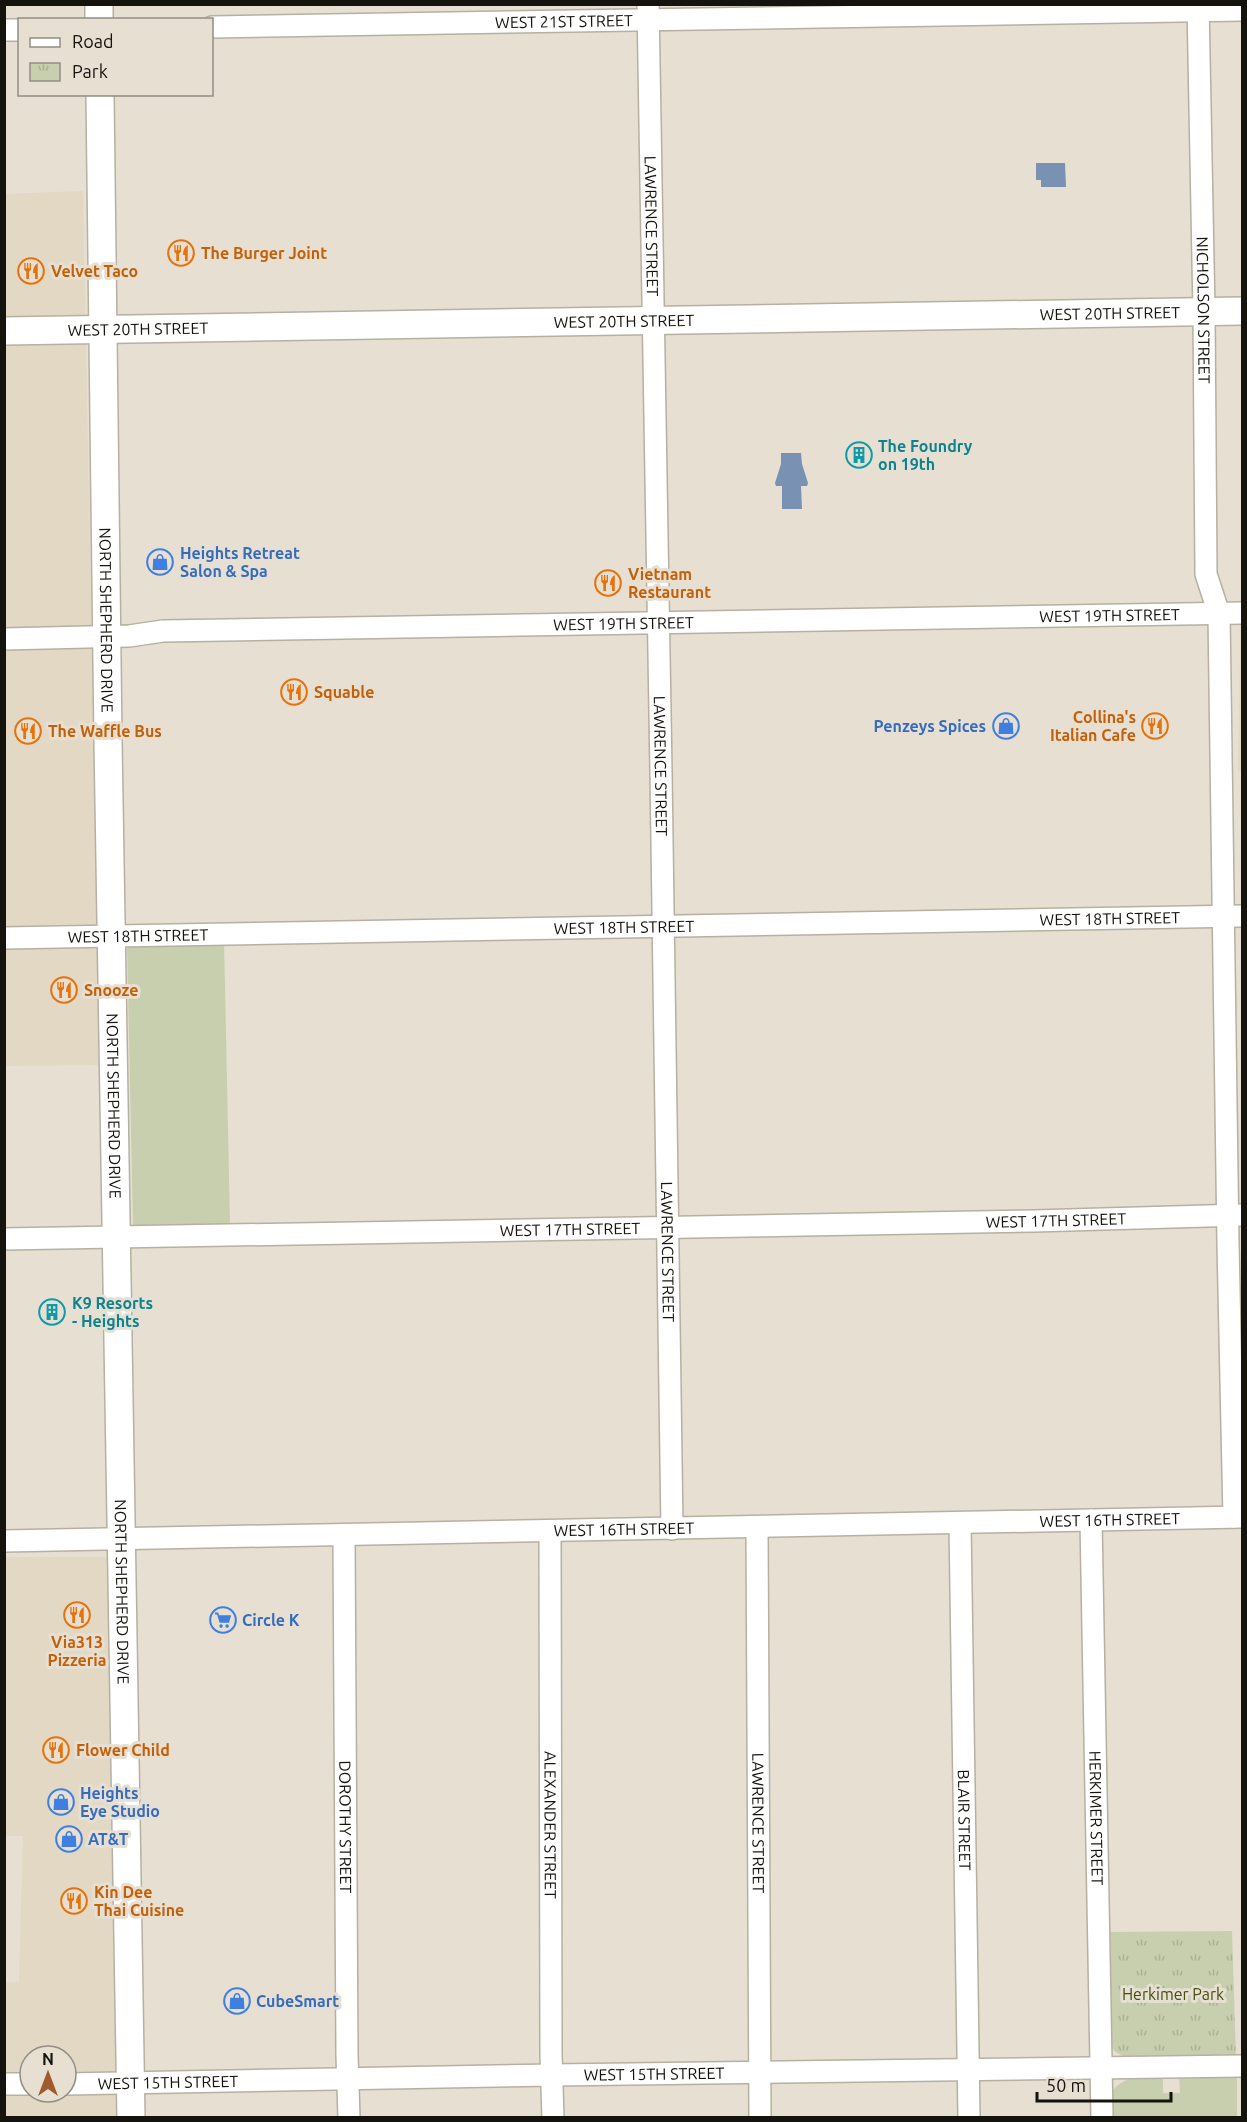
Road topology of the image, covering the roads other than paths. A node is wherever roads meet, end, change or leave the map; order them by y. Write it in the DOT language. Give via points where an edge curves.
graph roads {
  1 [pos="1198,7"];
  2 [pos="1242,10"];
  3 [pos="648,12"];
  4 [pos="213,27"];
  5 [pos="100,96"];
  6 [pos="1242,311"];
  7 [pos="1204,312"];
  8 [pos="653,320"];
  9 [pos="103,329"];
  10 [pos="4,330"];
  11 [pos="1242,613"];
  12 [pos="1219,614"];
  13 [pos="657,623"];
  14 [pos="108,637"];
  15 [pos="4,639"];
  16 [pos="1233,916"];
  17 [pos="662,925"];
  18 [pos="112,936"];
  19 [pos="4,938"];
  20 [pos="1235,1215"];
  21 [pos="667,1227"];
  22 [pos="117,1237"];
  23 [pos="4,1239"];
  24 [pos="1238,1517"];
  25 [pos="1091,1520"];
  26 [pos="960,1523"];
  27 [pos="757,1527"];
  28 [pos="672,1529"];
  29 [pos="550,1532"];
  30 [pos="344,1536"];
  31 [pos="121,1540"];
  32 [pos="4,1541"];
  33 [pos="1242,2066"];
  34 [pos="1101,2068"];
  35 [pos="968,2069"];
  36 [pos="760,2072"];
  37 [pos="553,2075"];
  38 [pos="347,2079"];
  39 [pos="78,2084"];
  40 [pos="130,2084"];
  41 [pos="132,2118"];
  42 [pos="349,2118"];
  43 [pos="554,2118"];
  44 [pos="760,2118"];
  45 [pos="969,2118"];
  46 [pos="1102,2118"];
  1 -- 2 [label="street, WEST 21ST STREET"];
  1 -- 3 [label="street, WEST 21ST STREET"];
  1 -- 7 [label="street, NICHOLSON STREET"];
  3 -- 4 [label="street, WEST 21ST STREET"];
  3 -- 8 [label="street, LAWRENCE STREET"];
  5 -- 9 [label="main road, NORTH SHEPHERD DRIVE"];
  6 -- 7 [label="main road, WEST 20TH STREET"];
  7 -- 8 [label="main road, WEST 20TH STREET"];
  7 -- 12 [label="street, NICHOLSON STREET" via="1206,574"];
  8 -- 9 [label="main road, WEST 20TH STREET"];
  8 -- 13 [label="street, LAWRENCE STREET"];
  9 -- 10 [label="main road, WEST 20TH STREET"];
  9 -- 14 [label="main road, NORTH SHEPHERD DRIVE"];
  11 -- 12 [label="street, WEST 19TH STREET"];
  12 -- 13 [label="street, WEST 19TH STREET"];
  12 -- 16 [label="street, NICHOLSON STREET"];
  13 -- 14 [label="street, WEST 19TH STREET" via="163,631"];
  13 -- 17 [label="street, LAWRENCE STREET"];
  14 -- 15 [label="street, WEST 19TH STREET"];
  14 -- 18 [label="main road, NORTH SHEPHERD DRIVE"];
  16 -- 17 [label="street, WEST 18TH STREET"];
  16 -- 20 [label="street, NICHOLSON STREET"];
  17 -- 18 [label="street, WEST 18TH STREET"];
  17 -- 21 [label="street, LAWRENCE STREET"];
  18 -- 19 [label="street, WEST 18TH STREET"];
  18 -- 22 [label="main road, NORTH SHEPHERD DRIVE"];
  20 -- 21 [label="street, WEST 17TH STREET"];
  20 -- 24 [label="street, NICHOLSON STREET"];
  21 -- 22 [label="street, WEST 17TH STREET"];
  21 -- 28 [label="street, LAWRENCE STREET"];
  22 -- 23 [label="street, WEST 17TH STREET"];
  22 -- 31 [label="main road, NORTH SHEPHERD DRIVE"];
  24 -- 25 [label="street, WEST 16TH STREET"];
  25 -- 26 [label="street, WEST 16TH STREET"];
  25 -- 34 [label="street, HERKIMER STREET"];
  26 -- 27 [label="street, WEST 16TH STREET"];
  26 -- 35 [label="street, BLAIR STREET"];
  27 -- 28 [label="street, WEST 16TH STREET"];
  27 -- 36 [label="street, LAWRENCE STREET"];
  28 -- 29 [label="street, WEST 16TH STREET"];
  29 -- 30 [label="street, WEST 16TH STREET"];
  29 -- 37 [label="street, ALEXANDER STREET"];
  30 -- 31 [label="street, WEST 16TH STREET"];
  30 -- 38 [label="street, DOROTHY STREET"];
  31 -- 32 [label="street, WEST 16TH STREET"];
  31 -- 40 [label="main road, NORTH SHEPHERD DRIVE"];
  33 -- 34 [label="street, WEST 15TH STREET"];
  34 -- 35 [label="street, WEST 15TH STREET"];
  34 -- 46 [label="street, HERKIMER STREET"];
  35 -- 36 [label="street, WEST 15TH STREET"];
  35 -- 45 [label="street, BLAIR STREET"];
  36 -- 37 [label="street, WEST 15TH STREET"];
  36 -- 44 [label="street, LAWRENCE STREET"];
  37 -- 38 [label="street, WEST 15TH STREET"];
  37 -- 43 [label="street, ALEXANDER STREET"];
  38 -- 40 [label="street, WEST 15TH STREET"];
  38 -- 42 [label="street, DOROTHY STREET"];
  39 -- 40 [label="street, WEST 15TH STREET"];
  40 -- 41 [label="main road, NORTH SHEPHERD DRIVE"];
}
